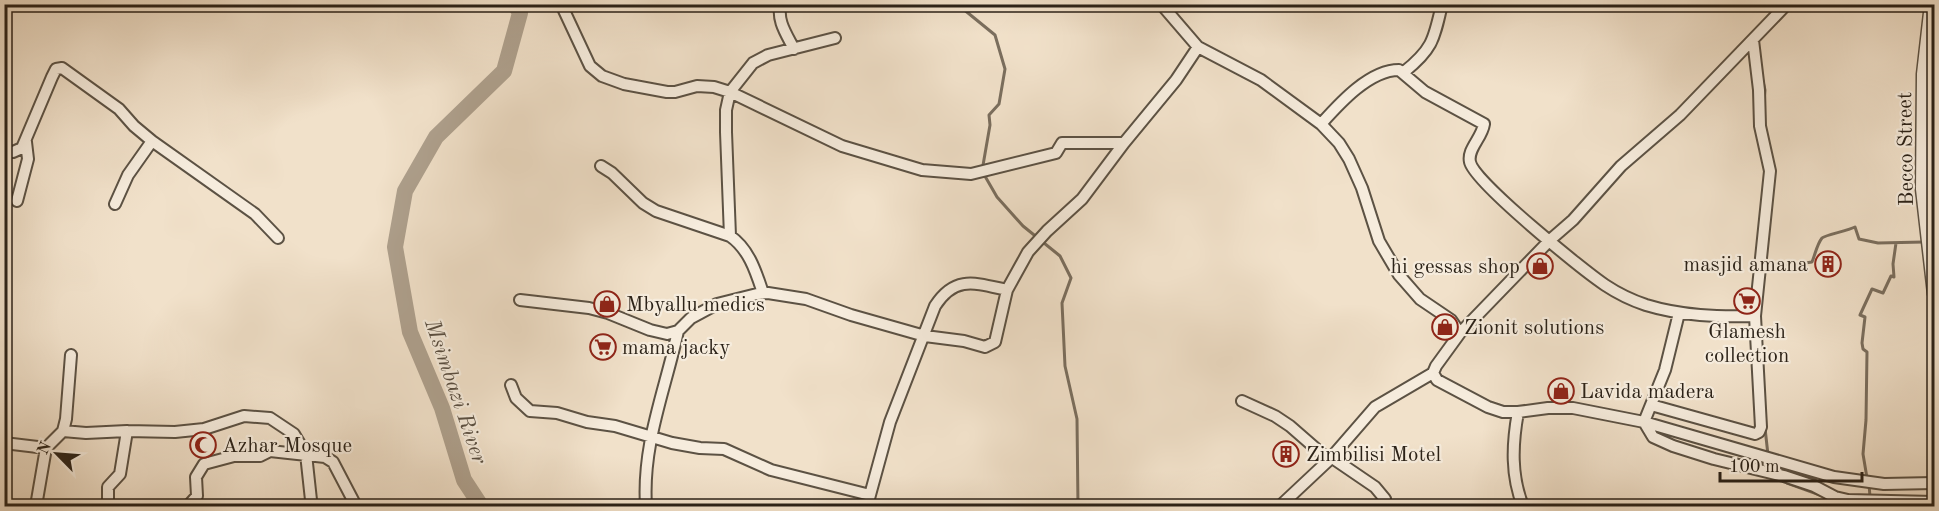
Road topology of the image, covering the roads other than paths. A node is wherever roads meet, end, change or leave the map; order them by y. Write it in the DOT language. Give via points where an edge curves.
graph roads {
  1 [pos="561,4"];
  2 [pos="781,4"];
  3 [pos="1161,4"];
  4 [pos="1442,4"];
  5 [pos="1787,4"];
  6 [pos="1931,4"];
  7 [pos="835,38"];
  8 [pos="1753,40"];
  9 [pos="1198,47"];
  10 [pos="794,48"];
  11 [pos="1404,72"];
  12 [pos="730,92"];
  13 [pos="1321,124"];
  14 [pos="152,141"];
  15 [pos="26,142"];
  16 [pos="1124,143"];
  17 [pos="4,152"];
  18 [pos="601,166"];
  19 [pos="17,201"];
  20 [pos="115,204"];
  21 [pos="730,236"];
  22 [pos="278,238"];
  23 [pos="1550,240"];
  24 [pos="1006,290"];
  25 [pos="763,293"];
  26 [pos="1935,294"];
  27 [pos="520,300"];
  28 [pos="1679,313"];
  29 [pos="1755,316"];
  30 [pos="678,331"];
  31 [pos="1460,333"];
  32 [pos="925,336"];
  33 [pos="71,355"];
  34 [pos="1433,373"];
  35 [pos="511,385"];
  36 [pos="1242,400"];
  37 [pos="1651,405"];
  38 [pos="1518,412"];
  39 [pos="1644,422"];
  40 [pos="63,431"];
  41 [pos="127,431"];
  42 [pos="650,438"];
  43 [pos="4,443"];
  44 [pos="46,448"];
  45 [pos="306,454"];
  46 [pos="1330,458"];
  47 [pos="1935,483"];
  48 [pos="870,495"];
  49 [pos="1935,501"];
  50 [pos="36,507"];
  51 [pos="108,507"];
  52 [pos="188,507"];
  53 [pos="308,507"];
  54 [pos="356,507"];
  55 [pos="646,507"];
  56 [pos="867,507"];
  57 [pos="1280,507"];
  58 [pos="1383,507"];
  59 [pos="1524,507"];
  1 -- 12 [label="street" via="590,66 602,76 667,92 697,86"];
  2 -- 10 [label="street" via="780,20"];
  3 -- 9 [label="street"];
  4 -- 11 [label="street" via="1430,48"];
  5 -- 8 [label="street"];
  6 -- 26 [label="street, Becco Street" via="1923,74 1922,189"];
  7 -- 10 [label="street"];
  8 -- 23 [label="street"];
  8 -- 29 [label="street" via="1760,126 1770,171"];
  9 -- 13 [label="street" via="1261,80"];
  9 -- 16 [label="street"];
  10 -- 12 [label="street" via="753,63"];
  11 -- 13 [label="street" via="1390,70 1366,82"];
  11 -- 23 [label="street" via="1425,92 1484,124 1469,159 1471,168 1496,197"];
  12 -- 16 [label="street" via="858,153 922,170 971,174 1056,153 1062,143"];
  12 -- 21 [label="street" via="726,132"];
  13 -- 31 [label="street" via="1349,159 1379,241 1399,275 1420,299 1451,320"];
  14 -- 15 [label="street" via="120,110 62,68 56,69 52,77"];
  14 -- 20 [label="street" via="128,175"];
  14 -- 22 [label="street" via="255,214"];
  15 -- 17 [label="street" via="22,148"];
  15 -- 19 [label="street" via="28,159"];
  16 -- 24 [label="street" via="1082,199 1028,252"];
  18 -- 21 [label="street" via="656,210"];
  21 -- 25 [label="street" via="742,245"];
  23 -- 28 [label="street" via="1620,294"];
  23 -- 31 [label="street"];
  24 -- 32 [label="street" via="964,284 950,288 935,306"];
  24 -- 32 [label="street" via="995,342 985,347 964,340"];
  25 -- 30 [label="street" via="717,304 691,318"];
  25 -- 32 [label="street" via="806,299"];
  27 -- 30 [label="street" via="589,308 659,333"];
  28 -- 29 [label="street"];
  28 -- 37 [label="street"];
  29 -- 37 [label="street" via="1759,432"];
  30 -- 42 [label="street"];
  31 -- 34 [label="street"];
  32 -- 48 [label="street" via="890,422"];
  33 -- 40 [label="street"];
  34 -- 38 [label="street" via="1437,380 1488,407"];
  34 -- 46 [label="street" via="1375,407"];
  35 -- 42 [label="street" via="516,398 530,411 615,426"];
  36 -- 46 [label="street" via="1275,416"];
  37 -- 39 [label="street"];
  38 -- 39 [label="street" via="1572,408"];
  38 -- 59 [label="street" via="1513,462"];
  39 -- 47 [label="street" via="1833,477 1884,484"];
  39 -- 49 [label="street" via="1653,437 1673,446 1784,476 1848,500"];
  40 -- 41 [label="street"];
  40 -- 44 [label="street"];
  41 -- 45 [label="street" via="176,432 204,429 244,416 264,417 279,422 294,434"];
  41 -- 51 [label="street" via="120,474 108,487"];
  42 -- 48 [label="street" via="724,449 771,470"];
  42 -- 55 [label="street"];
  43 -- 44 [label="street"];
  44 -- 50 [label="street"];
  45 -- 52 [label="street" via="270,451 204,464 196,477 197,496"];
  45 -- 53 [label="street" via="311,500"];
  45 -- 54 [label="street" via="333,462"];
  46 -- 57 [label="street"];
  46 -- 58 [label="street" via="1375,487 1384,499"];
  48 -- 56 [label="street"];
}
